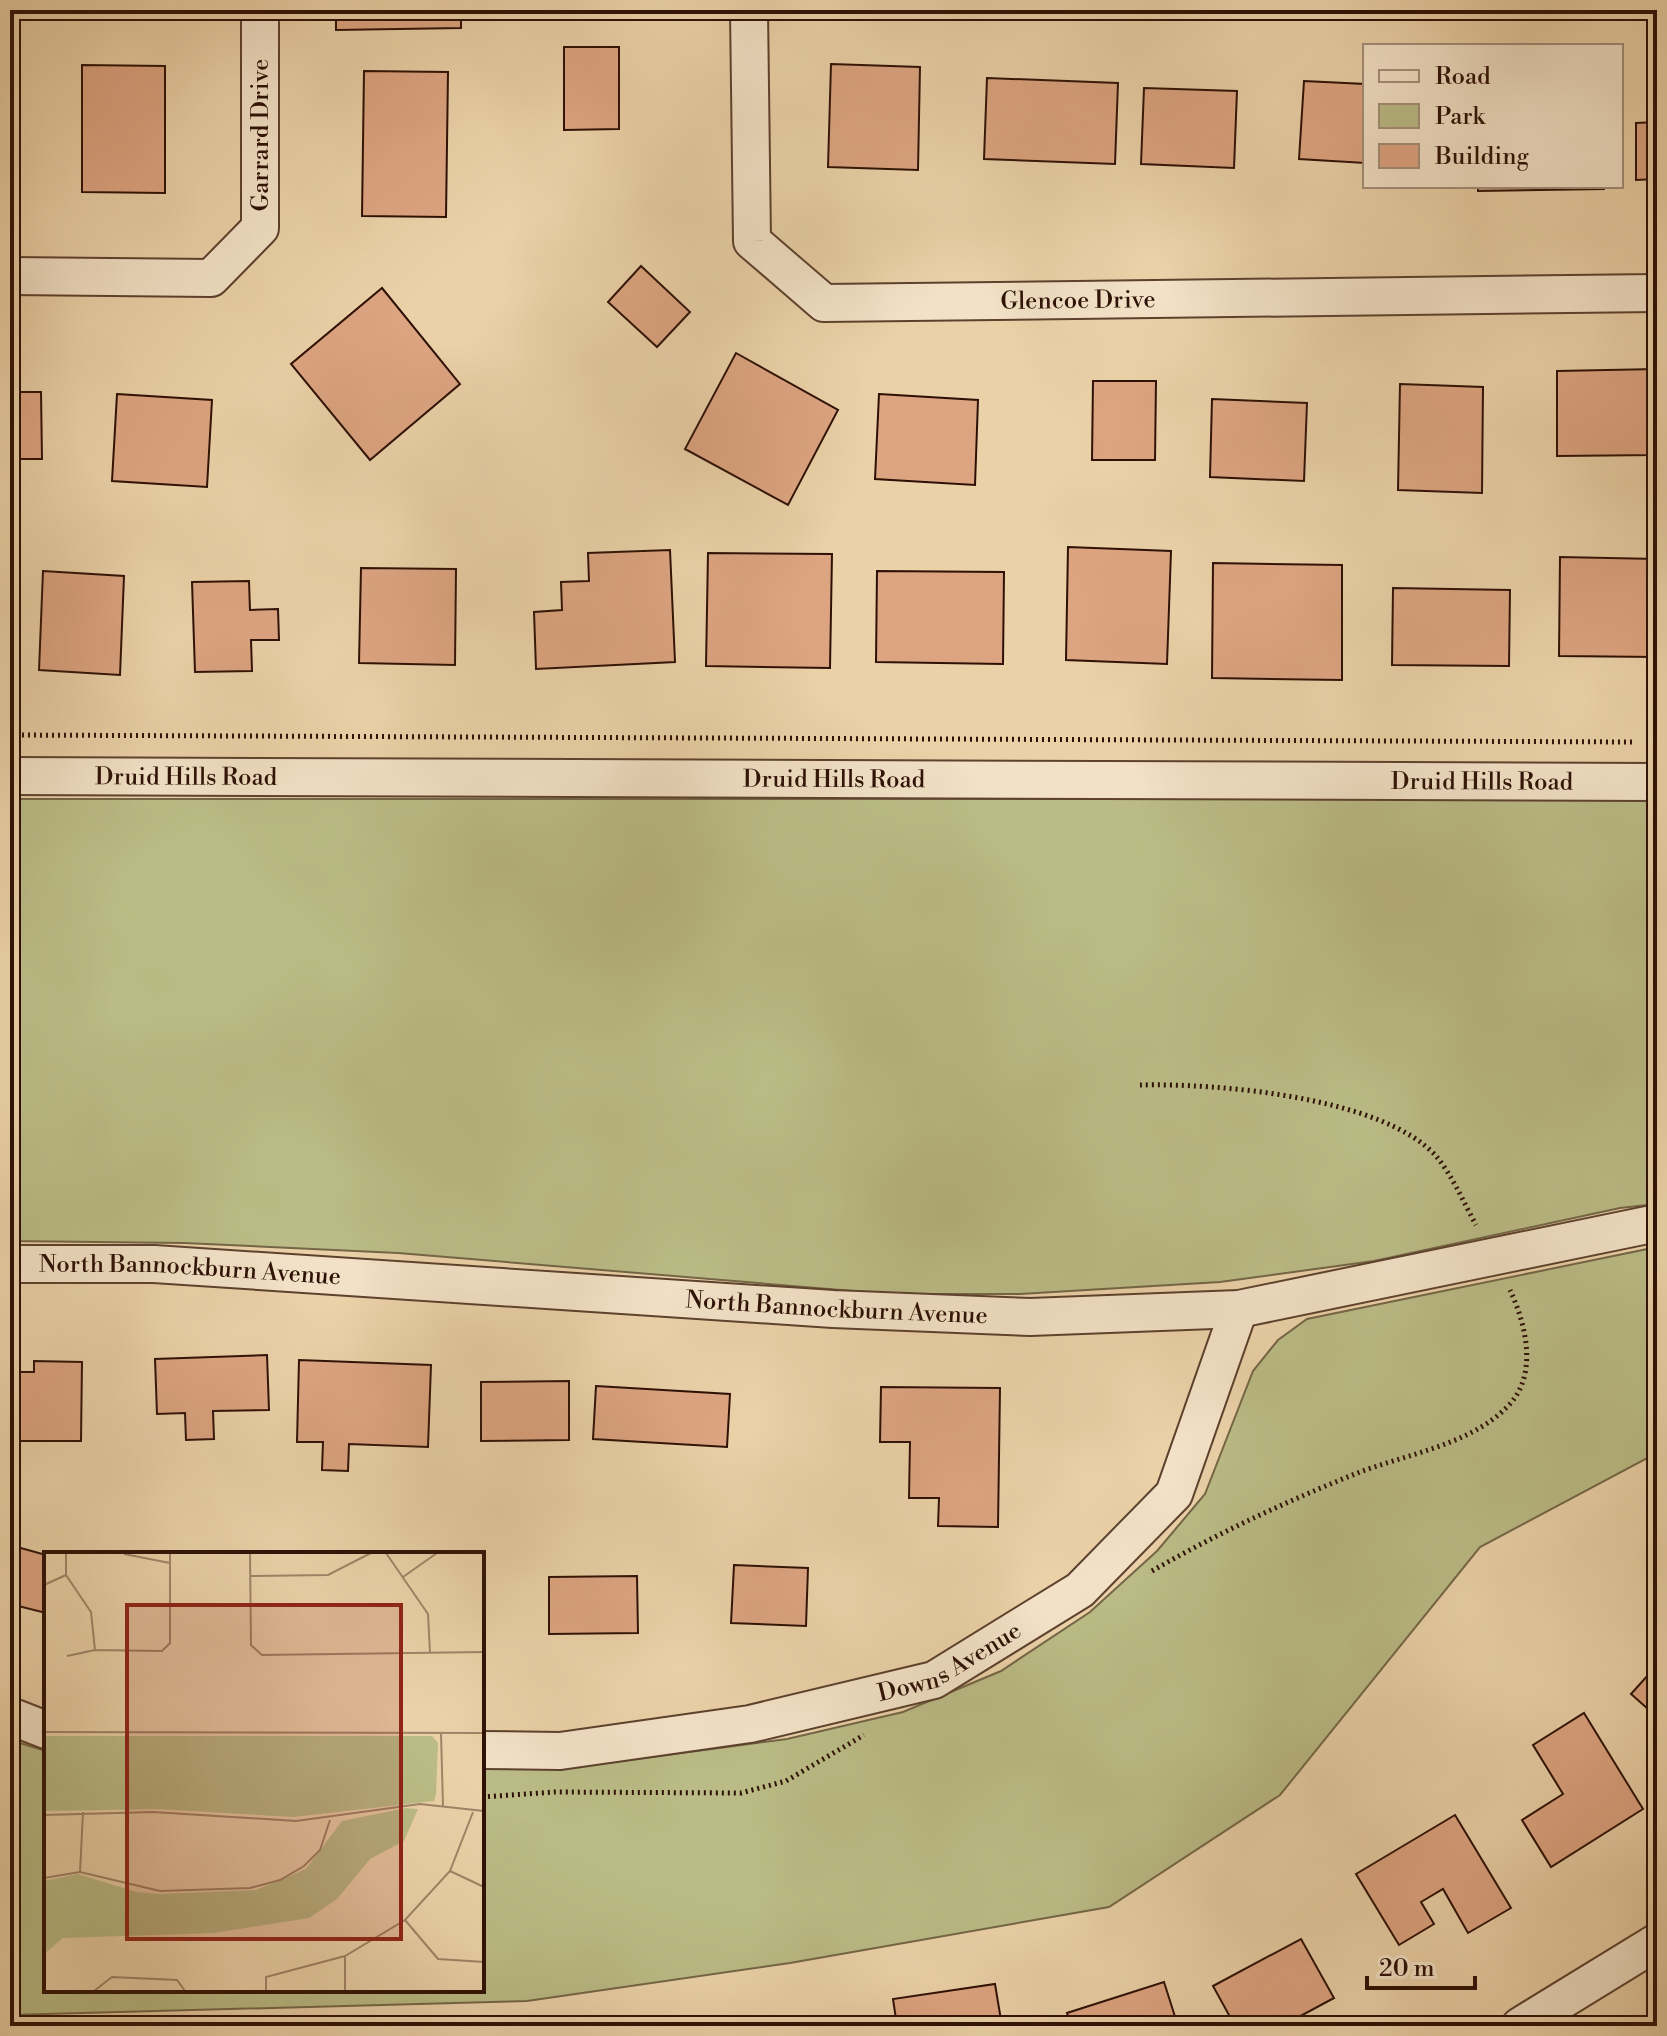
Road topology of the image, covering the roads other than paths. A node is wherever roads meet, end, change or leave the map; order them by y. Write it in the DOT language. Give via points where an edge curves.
graph roads {
  1 [pos="260,10"];
  2 [pos="749,10"];
  3 [pos="10,276"];
  4 [pos="1657,293"];
  5 [pos="10,776"];
  6 [pos="1657,782"];
  7 [pos="1657,1223"];
  8 [pos="10,1264"];
  9 [pos="1239,1309"];
  10 [pos="10,1716"];
  11 [pos="44,1729"];
  12 [pos="484,1750"];
  13 [pos="1657,1942"];
  14 [pos="1520,2026"];
  1 -- 3 [label="street, Garrard Drive" via="260,228 211,278"];
  2 -- 4 [label="street, Glencoe Drive" via="752,241 824,303"];
  5 -- 6 [label="street, Druid Hills Road"];
  7 -- 9 [label="street, North Bannockburn Avenue"];
  8 -- 9 [label="street, North Bannockburn Avenue" via="154,1264 1030,1317"];
  9 -- 12 [label="street, Downs Avenue" via="1174,1494 1080,1590 934,1680 750,1724 560,1751"];
  10 -- 11 [label="street"];
  13 -- 14 [label="street"];
}
